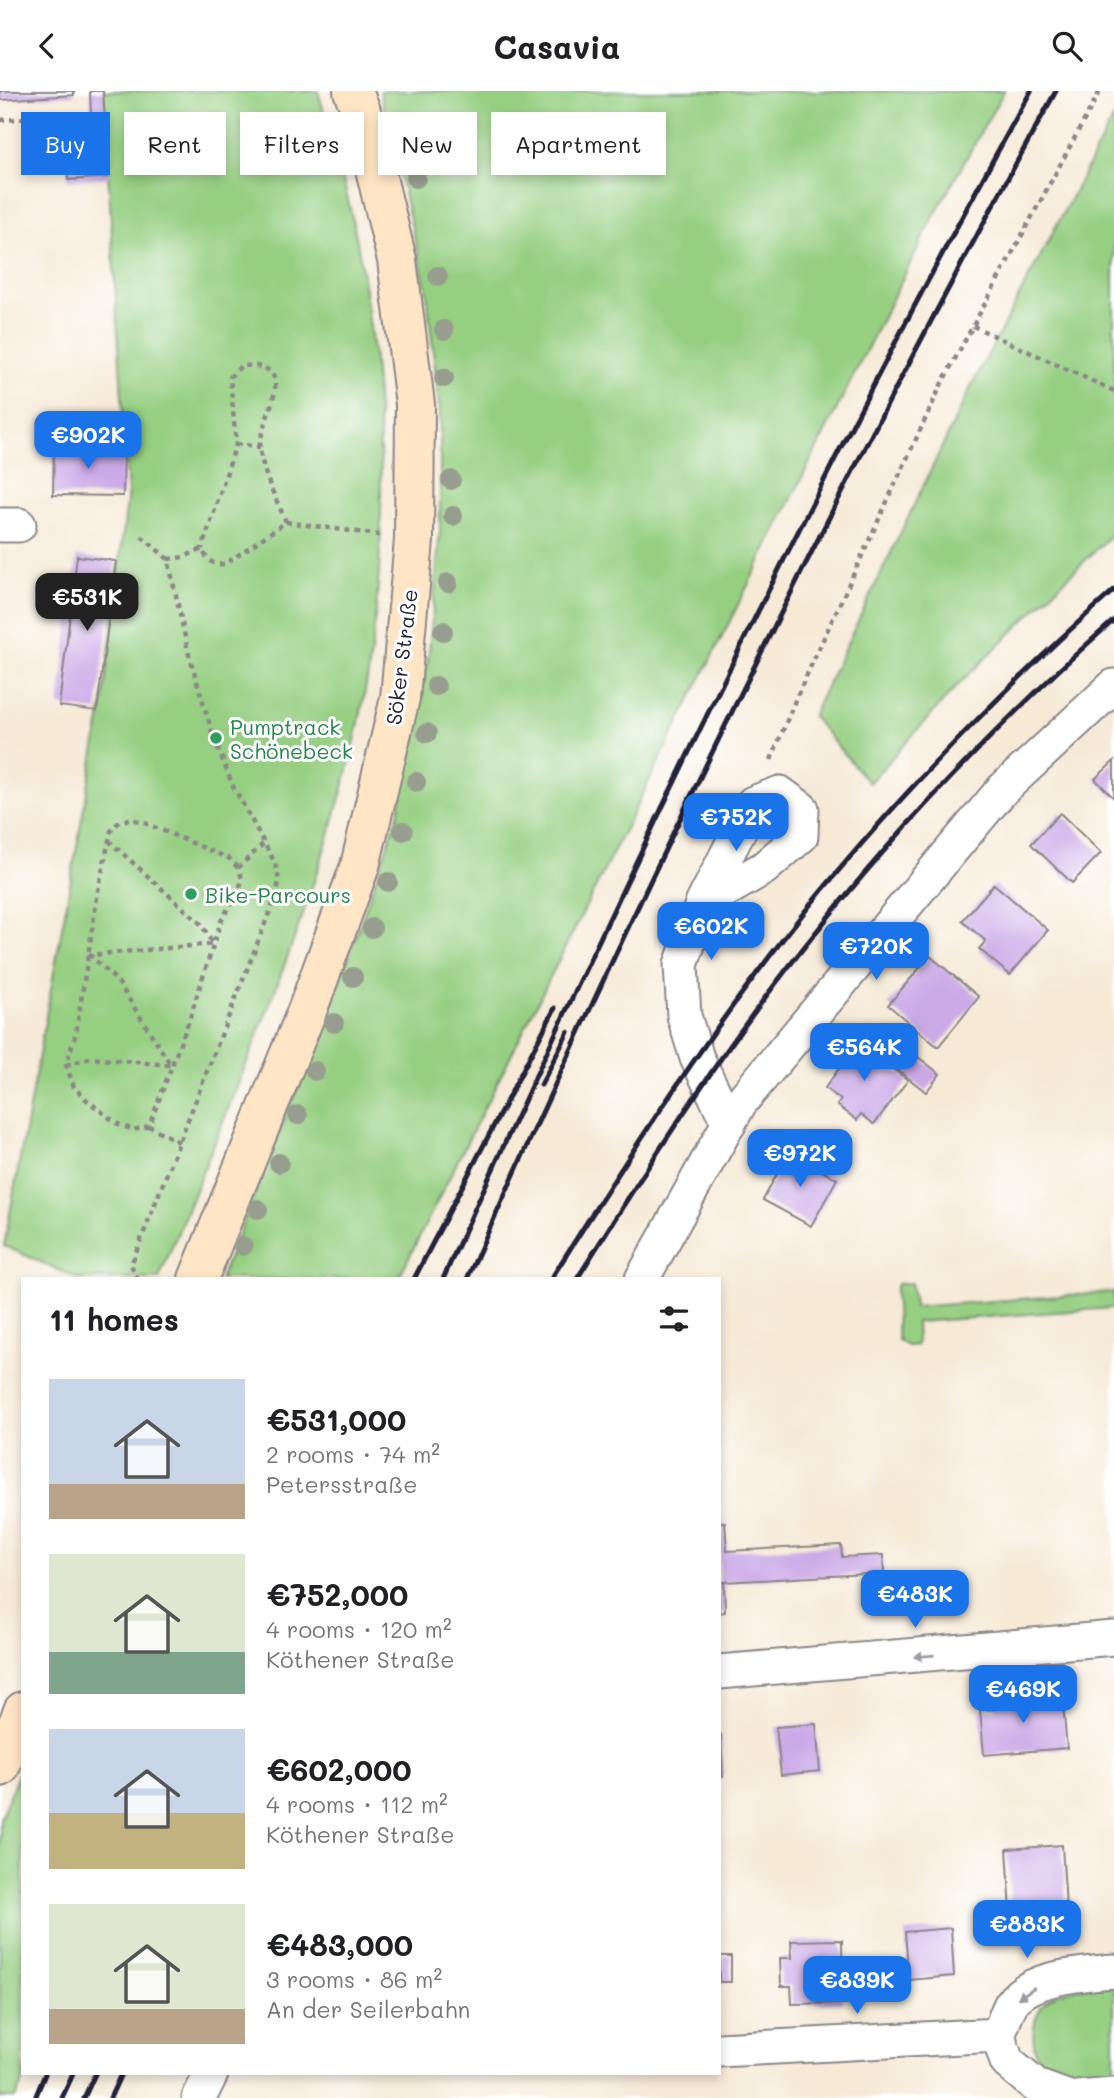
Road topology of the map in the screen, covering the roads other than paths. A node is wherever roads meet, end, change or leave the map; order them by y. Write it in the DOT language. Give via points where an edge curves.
graph roads {
  1 [pos="354,91"];
  2 [pos="1114,686"];
  3 [pos="702,904"];
  4 [pos="729,1124"];
  5 [pos="199,1277"];
  6 [pos="643,1277"];
  7 [pos="1114,1638"];
  8 [pos="721,1672"];
  9 [pos="21,1716"];
  10 [pos="0,1767"];
  11 [pos="1114,1971"];
  12 [pos="998,2035"];
  13 [pos="721,2050"];
  14 [pos="210,2075"];
  15 [pos="1114,2095"];
  16 [pos="199,2098"];
  17 [pos="1069,2098"];
  18 [pos="1078,2098"];
  1 -- 5 [label="street, Söker Straße" via="397,260 415,404 414,540 400,698 360,866 307,1011"];
  2 -- 4 [label="street" via="1002,790 740,1103"];
  3 -- 3 [label="street" via="753,803 780,793 802,809 801,836 764,868"];
  3 -- 4 [label="street" via="681,965 684,1016 697,1058"];
  4 -- 6 [label="street"];
  7 -- 8 [label="street, one-way"];
  9 -- 10 [label="street"];
  11 -- 12 [label="street, one-way" via="1058,1976 1037,1986 1013,2002"];
  12 -- 13 [label="street"];
  12 -- 17 [label="street" via="1007,2062 1036,2086"];
  14 -- 16 [label="street"];
  15 -- 18 [label="street"];
}
